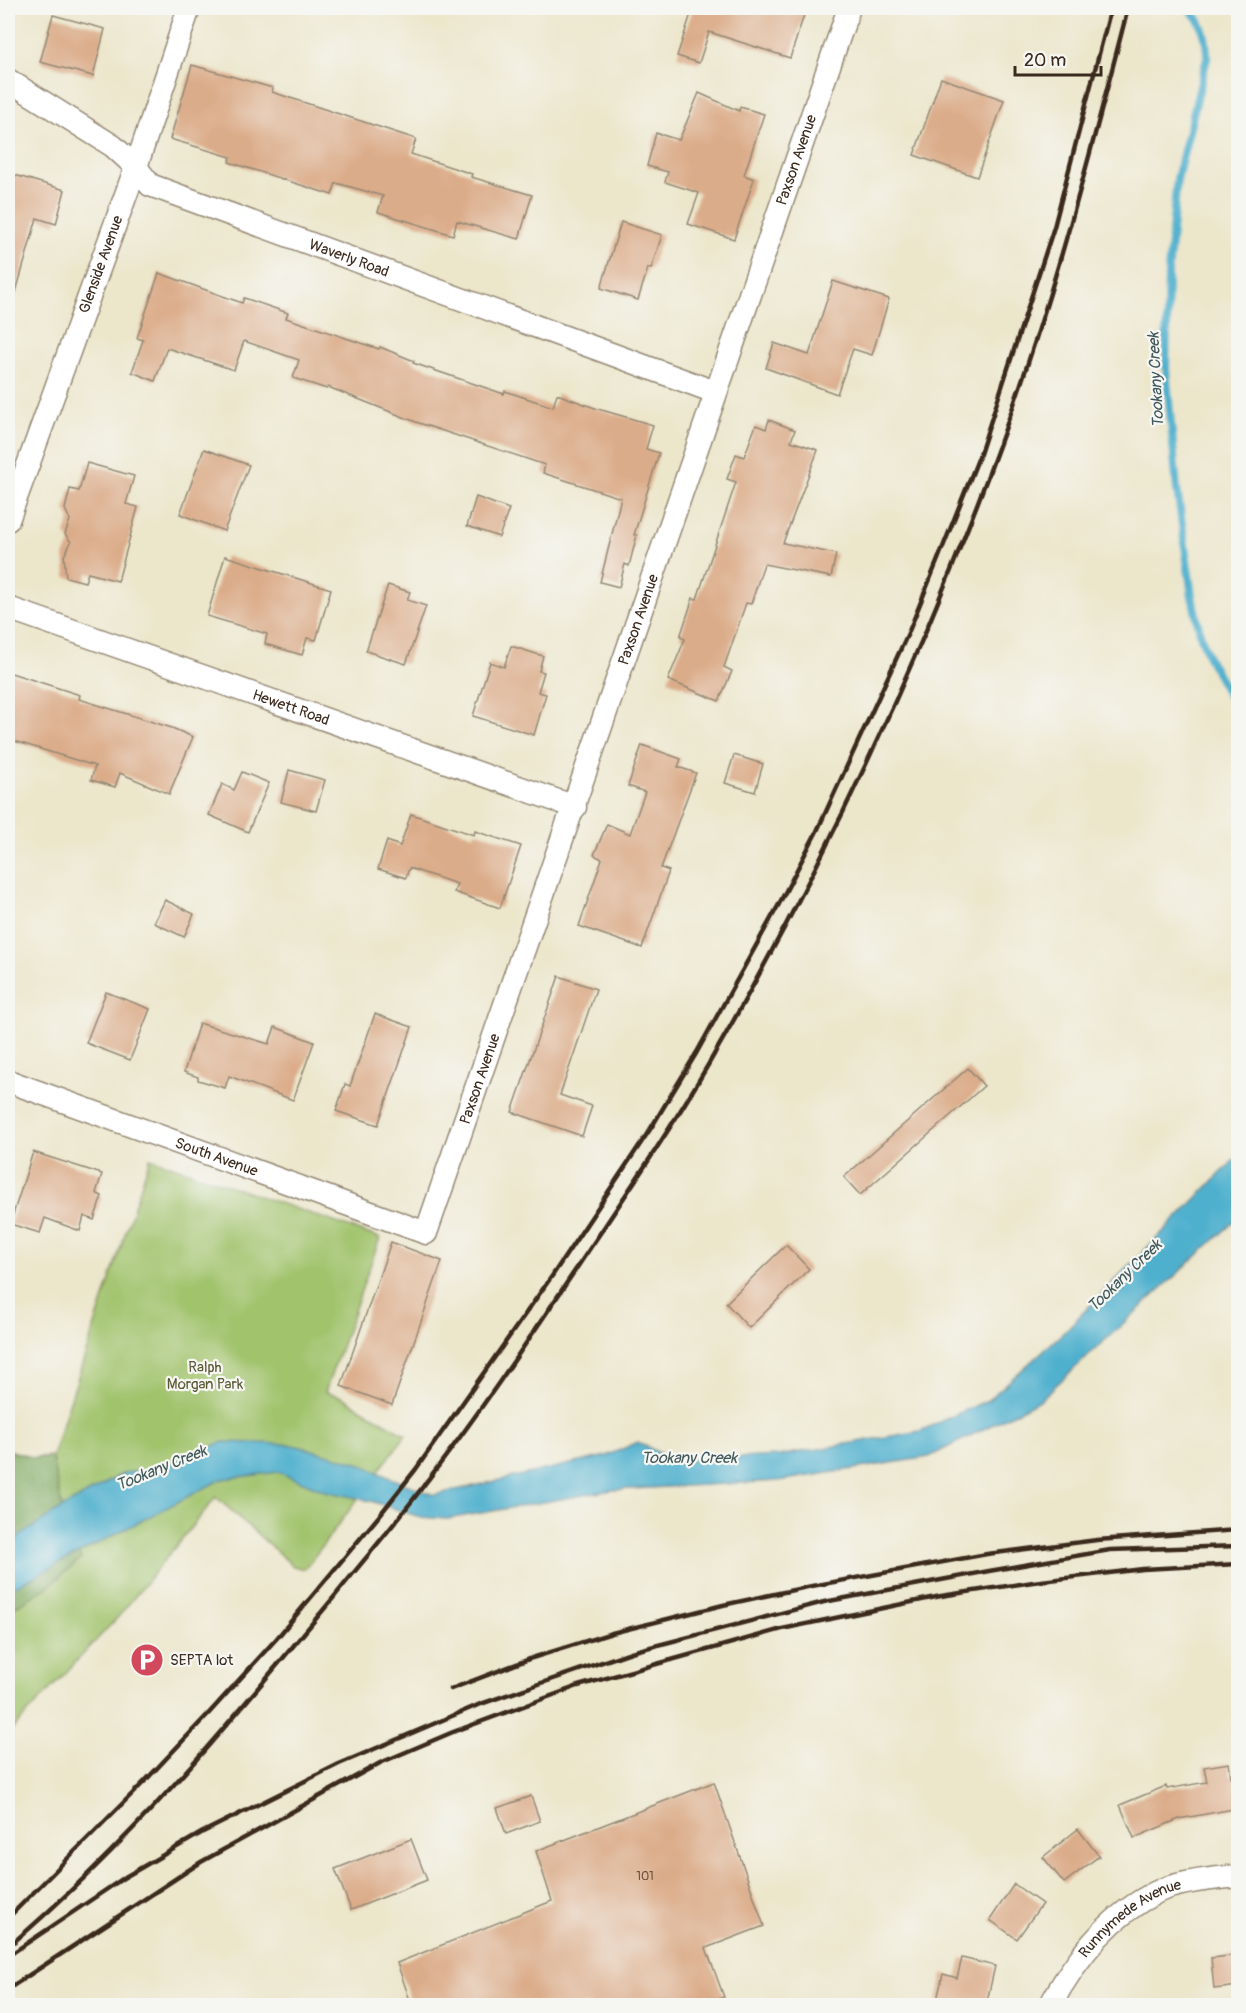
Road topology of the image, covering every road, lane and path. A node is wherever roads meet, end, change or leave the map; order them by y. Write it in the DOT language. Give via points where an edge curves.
graph roads {
  1 [pos="189,8"];
  2 [pos="849,8"];
  3 [pos="8,80"];
  4 [pos="136,167"];
  5 [pos="715,392"];
  6 [pos="8,520"];
  7 [pos="8,608"];
  8 [pos="575,807"];
  9 [pos="8,1081"];
  10 [pos="426,1233"];
  11 [pos="1239,1876"];
  12 [pos="1050,2006"];
  1 -- 4 [label="street, Glenside Avenue"];
  2 -- 5 [label="street, Paxson Avenue"];
  3 -- 4 [label="street, Waverly Road" via="113,146"];
  4 -- 5 [label="street, Waverly Road" via="150,185"];
  4 -- 6 [label="street, Glenside Avenue"];
  5 -- 8 [label="street, Paxson Avenue"];
  7 -- 8 [label="street, Hewett Road"];
  8 -- 10 [label="street, Paxson Avenue"];
  9 -- 10 [label="street, South Avenue"];
  11 -- 12 [label="street, Runnymede Avenue" via="1158,1891 1112,1921 1076,1963"];
}
